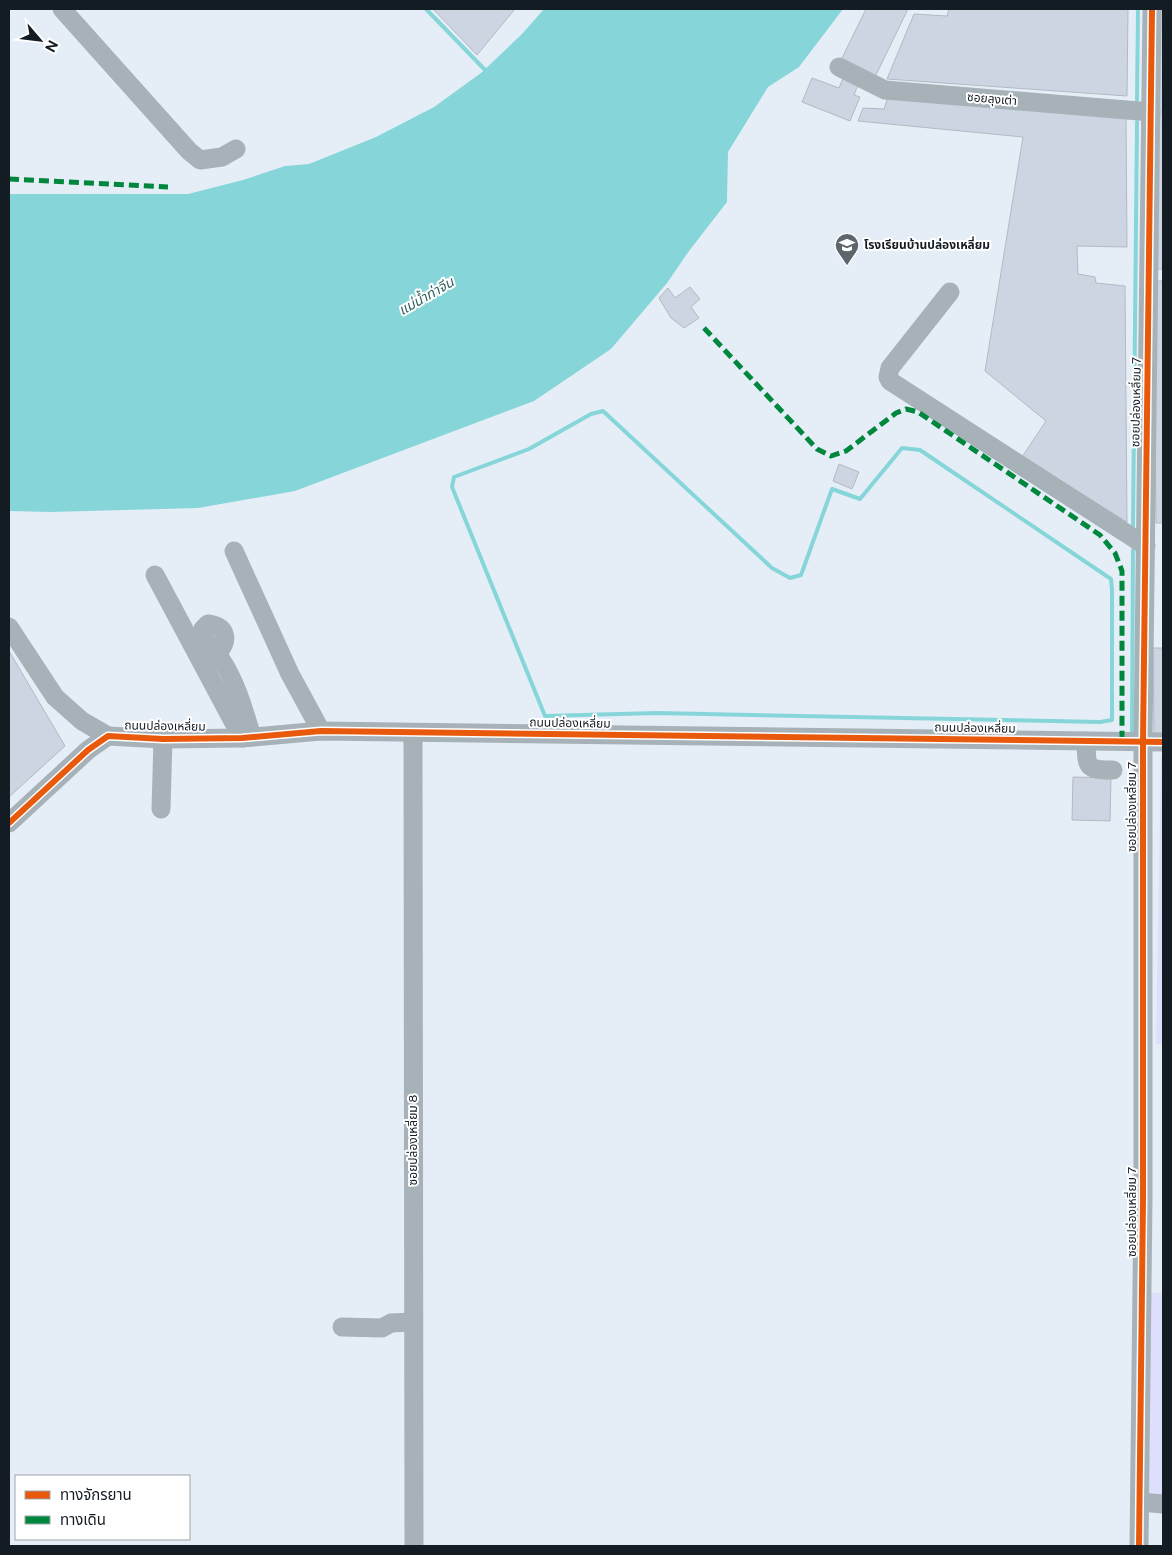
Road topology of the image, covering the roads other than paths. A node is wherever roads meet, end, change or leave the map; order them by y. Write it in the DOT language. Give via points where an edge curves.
graph roads {
  1 [pos="62,9"];
  2 [pos="1152,9"];
  3 [pos="839,66"];
  4 [pos="1151,112"];
  5 [pos="236,149"];
  6 [pos="1156,274"];
  7 [pos="950,292"];
  8 [pos="1146,546"];
  9 [pos="234,551"];
  10 [pos="155,575"];
  11 [pos="9,627"];
  12 [pos="217,654"];
  13 [pos="321,731"];
  14 [pos="413,734"];
  15 [pos="108,736"];
  16 [pos="247,738"];
  17 [pos="163,739"];
  18 [pos="1086,741"];
  19 [pos="1143,741"];
  20 [pos="1163,742"];
  21 [pos="1112,770"];
  22 [pos="161,809"];
  23 [pos="9,823"];
  24 [pos="414,1322"];
  25 [pos="342,1327"];
  26 [pos="1140,1502"];
  27 [pos="1163,1504"];
  28 [pos="414,1546"];
  29 [pos="1139,1546"];
  1 -- 5 [label="street" via="200,160 222,157"];
  2 -- 4 [label="street, ซอยปล่องเหลี่ยม 7"];
  3 -- 4 [label="street, ซอยลุงเต่า" via="885,90"];
  4 -- 6 [label="street, ซอยปล่องเหลี่ยม 7"];
  6 -- 8 [label="street, ซอยปล่องเหลี่ยม 7"];
  7 -- 8 [label="street" via="890,368 890,381"];
  8 -- 19 [label="street, ซอยปล่องเหลี่ยม 7"];
  9 -- 13 [label="street" via="290,674"];
  10 -- 16 [label="street"];
  11 -- 15 [label="street" via="55,697 82,721"];
  12 -- 16 [label="street" via="243,704"];
  13 -- 14 [label="street, ถนนปล่องเหลี่ยม"];
  13 -- 16 [label="street, ถนนปล่องเหลี่ยม"];
  14 -- 18 [label="street, ถนนปล่องเหลี่ยม"];
  14 -- 24 [label="street, ซอยปล่องเหลี่ยม 8"];
  15 -- 17 [label="street, ถนนปล่องเหลี่ยม"];
  15 -- 23 [label="street, ถนนปล่องเหลี่ยม" via="88,750"];
  16 -- 17 [label="street, ถนนปล่องเหลี่ยม"];
  17 -- 22 [label="street"];
  18 -- 19 [label="street, ถนนปล่องเหลี่ยม"];
  18 -- 21 [label="street" via="1089,766 1095,770"];
  19 -- 20 [label="street, ถนนปล่องเหลี่ยม"];
  19 -- 26 [label="street, ซอยปล่องเหลี่ยม 7"];
  24 -- 25 [label="street" via="391,1323 382,1328"];
  24 -- 28 [label="street, ซอยปล่องเหลี่ยม 8"];
  26 -- 27 [label="street"];
  26 -- 29 [label="street, ซอยปล่องเหลี่ยม 7"];
}
